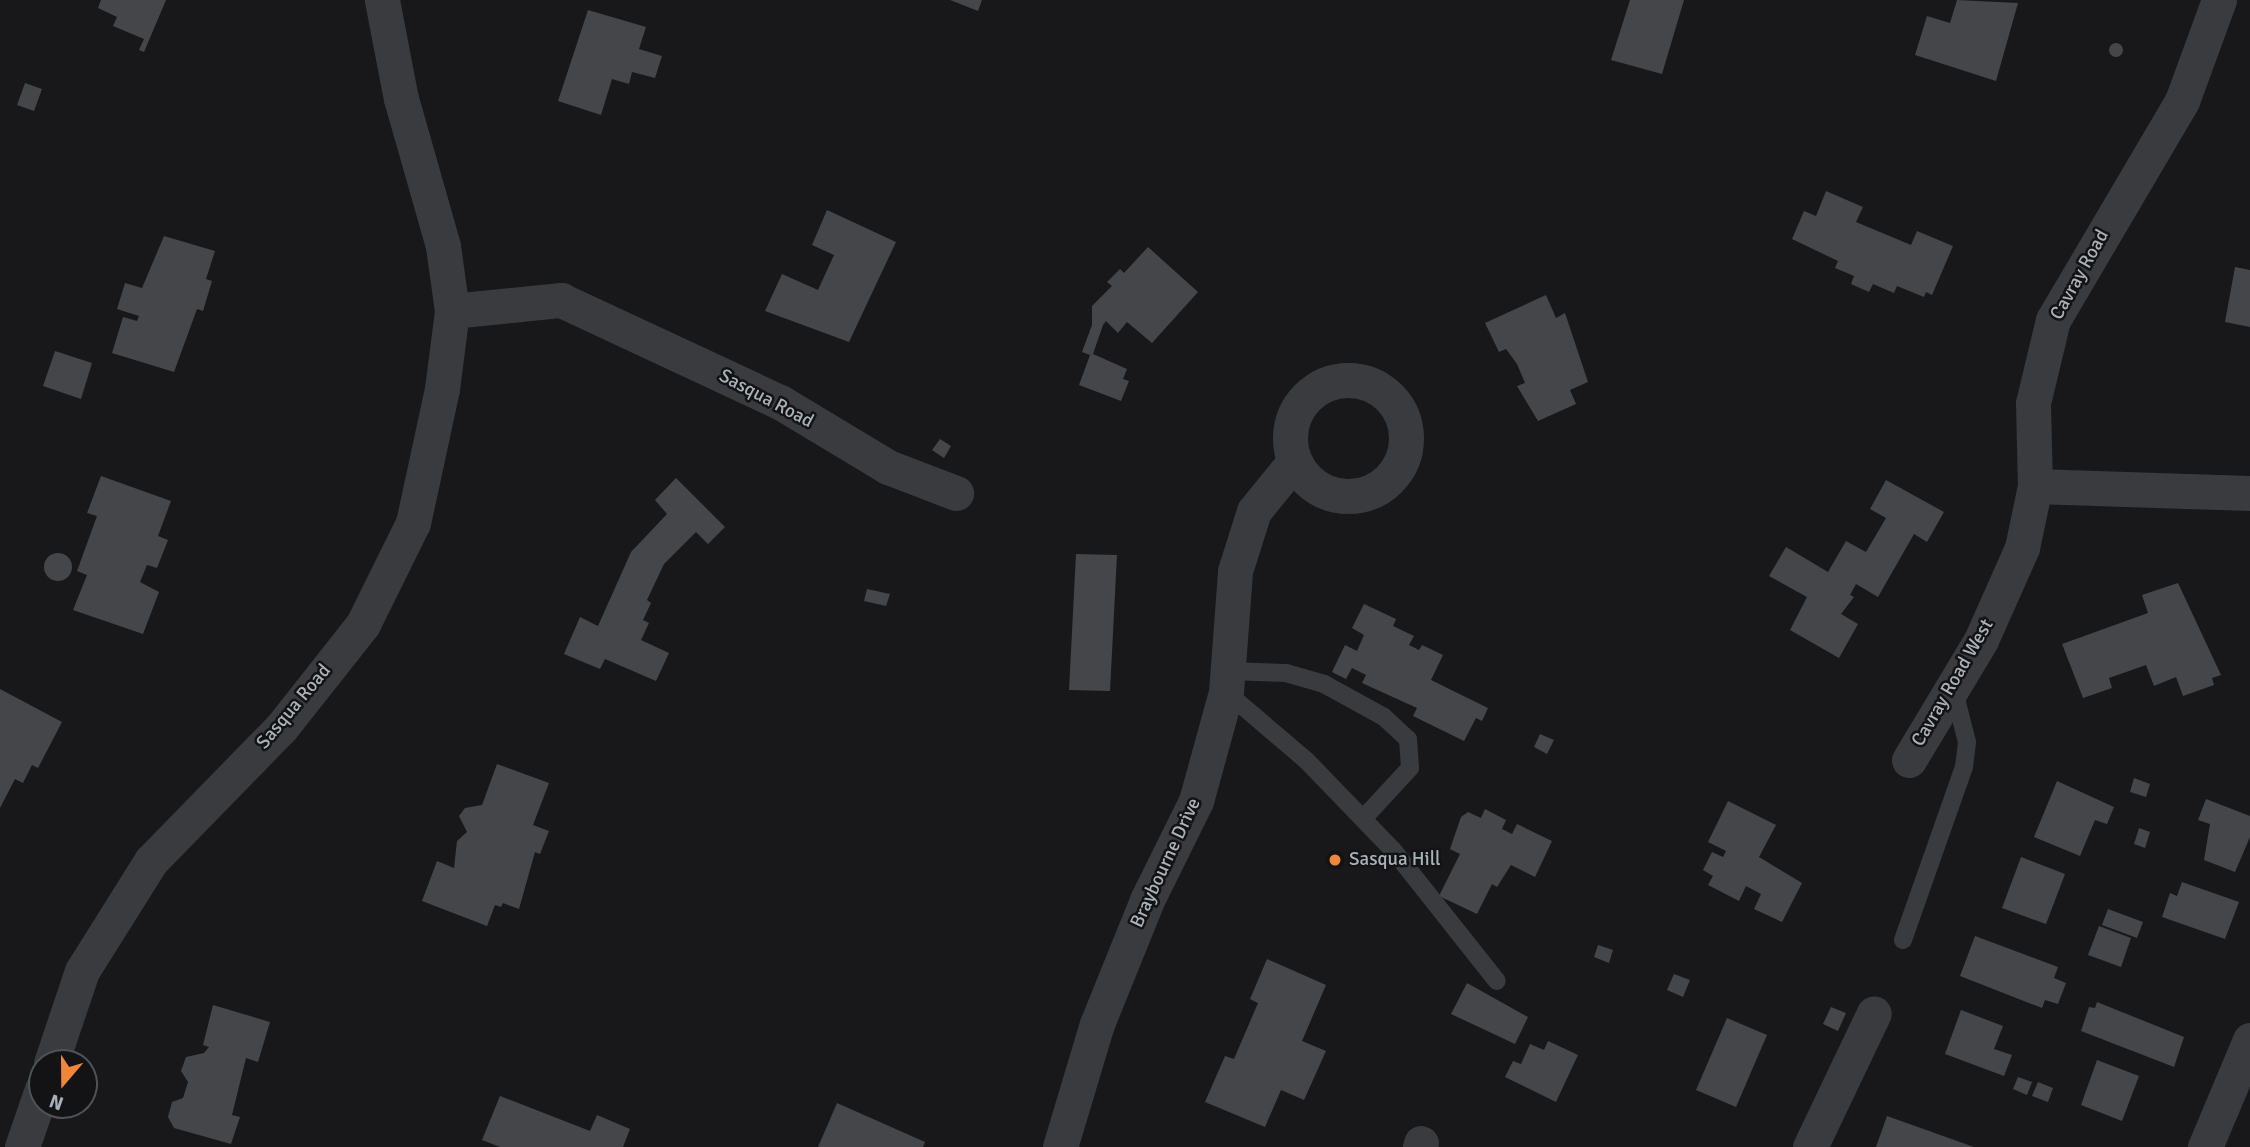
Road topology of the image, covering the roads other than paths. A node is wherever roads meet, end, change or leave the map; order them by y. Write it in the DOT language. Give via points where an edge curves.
graph roads {
  1 [pos="382,0"];
  2 [pos="2219,0"];
  3 [pos="452,311"];
  4 [pos="1294,462"];
  5 [pos="2035,486"];
  6 [pos="2250,492"];
  7 [pos="956,493"];
  8 [pos="1227,681"];
  9 [pos="1953,687"];
  10 [pos="1909,760"];
  11 [pos="1363,819"];
  12 [pos="1903,940"];
  13 [pos="1497,981"];
  14 [pos="1874,1013"];
  15 [pos="2250,1040"];
  16 [pos="56,1049"];
  17 [pos="32,1119"];
  18 [pos="22,1147"];
  19 [pos="1060,1147"];
  20 [pos="1810,1147"];
  21 [pos="2205,1147"];
  1 -- 3 [label="street, Sasqua Road" via="401,99 443,246"];
  2 -- 5 [label="street, Cavray Road" via="2182,101 2053,320 2033,404"];
  3 -- 7 [label="street, Sasqua Road" via="561,300 780,402 888,467"];
  3 -- 16 [label="street, Sasqua Road" via="442,389 413,523 363,624 281,727 151,861 82,971"];
  4 -- 8 [label="street, Braybourne Drive" via="1254,511 1235,570"];
  5 -- 6 [label="street"];
  5 -- 9 [label="street, Cavray Road West" via="2022,548 1981,640"];
  8 -- 11 [label="lane"];
  8 -- 11 [label="lane" via="1286,673 1324,684 1384,717 1408,739 1410,768"];
  8 -- 19 [label="street, Braybourne Drive" via="1196,801 1147,900 1097,1024"];
  9 -- 10 [label="street, Cavray Road West"];
  9 -- 12 [label="lane" via="1967,742 1964,766"];
  11 -- 13 [label="lane"];
  14 -- 20 [label="street"];
  15 -- 21 [label="street"];
  17 -- 18 [label="street"];
}
